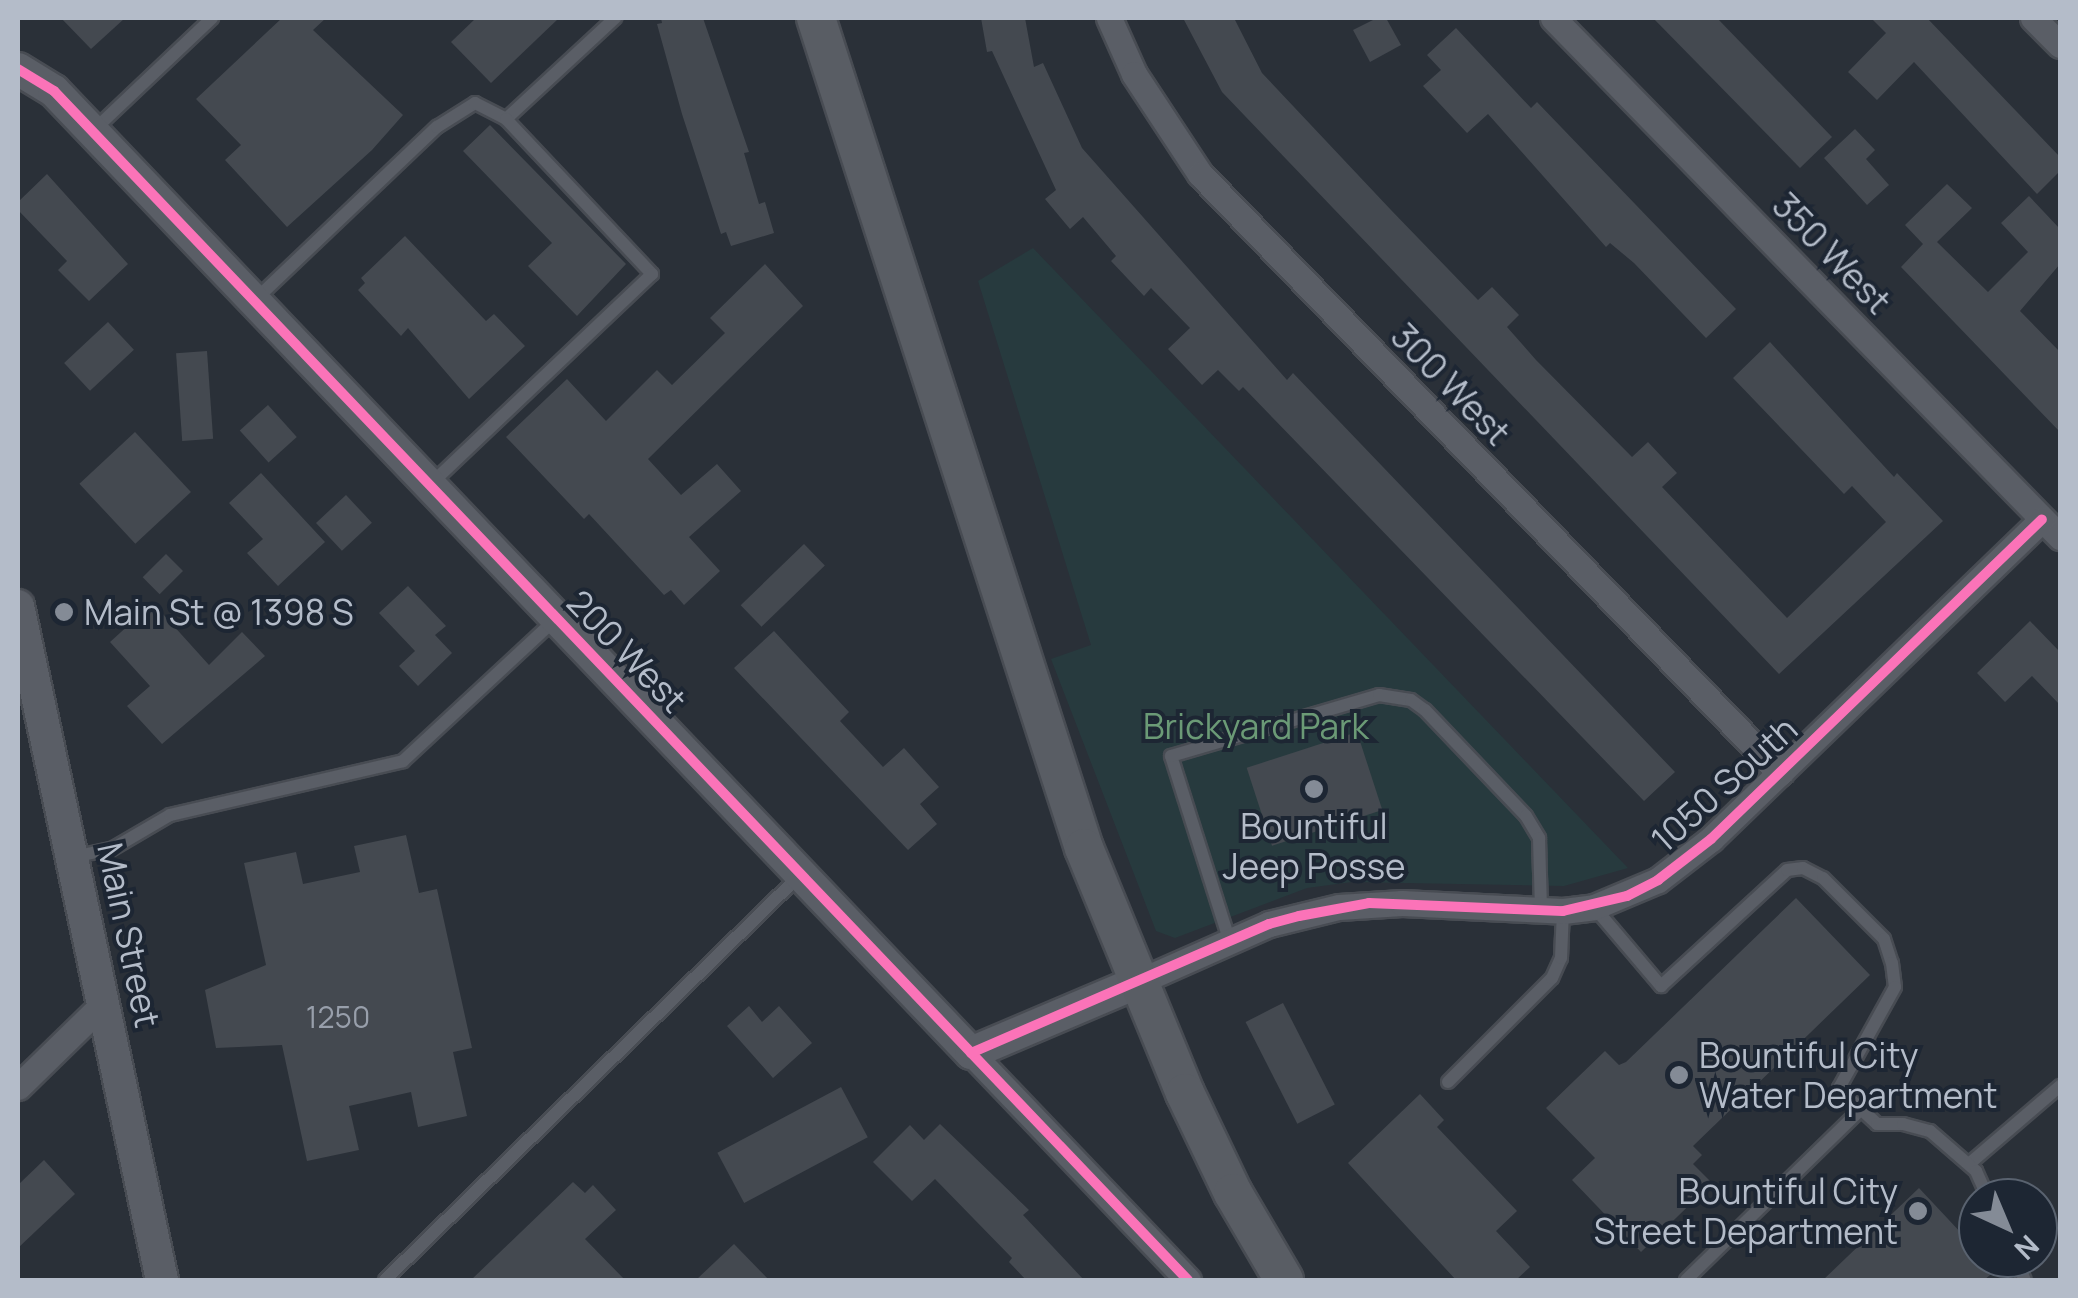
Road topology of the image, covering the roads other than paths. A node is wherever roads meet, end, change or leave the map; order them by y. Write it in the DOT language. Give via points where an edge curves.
graph roads {
  1 [pos="212,18"];
  2 [pos="615,18"];
  3 [pos="816,18"];
  4 [pos="1109,18"];
  5 [pos="1554,18"];
  6 [pos="2033,18"];
  7 [pos="2060,45"];
  8 [pos="18,69"];
  9 [pos="506,119"];
  10 [pos="92,132"];
  11 [pos="254,301"];
  12 [pos="430,485"];
  13 [pos="2052,528"];
  14 [pos="18,606"];
  15 [pos="558,617"];
  16 [pos="1780,772"];
  17 [pos="71,858"];
  18 [pos="802,874"];
  19 [pos="1594,906"];
  20 [pos="1552,911"];
  21 [pos="1230,942"];
  22 [pos="1138,982"];
  23 [pos="102,1004"];
  24 [pos="972,1052"];
  25 [pos="1448,1082"];
  26 [pos="2060,1086"];
  27 [pos="18,1087"];
  28 [pos="1861,1110"];
  29 [pos="1969,1164"];
  30 [pos="1977,1178"];
  31 [pos="162,1280"];
  32 [pos="385,1280"];
  33 [pos="1188,1280"];
  34 [pos="1284,1280"];
  35 [pos="1686,1280"];
  1 -- 10 [label="lane"];
  2 -- 9 [label="lane"];
  3 -- 22 [label="main road" via="1055,765"];
  4 -- 16 [label="street, 300 West" via="1134,74 1200,174"];
  5 -- 13 [label="street, 350 West"];
  6 -- 7 [label="street"];
  8 -- 10 [label="street, 200 West" via="54,92"];
  9 -- 11 [label="lane" via="476,103 436,127"];
  9 -- 12 [label="lane" via="652,274"];
  10 -- 11 [label="street, 200 West"];
  11 -- 12 [label="street, 200 West"];
  12 -- 15 [label="street, 200 West"];
  13 -- 16 [label="street, 1050 South"];
  14 -- 17 [label="street, Main Street"];
  15 -- 17 [label="lane" via="403,761 170,815 112,849"];
  15 -- 18 [label="street, 200 West"];
  16 -- 19 [label="street, 1050 South" via="1686,861 1628,896"];
  17 -- 23 [label="street, Main Street"];
  18 -- 24 [label="street, 200 West"];
  18 -- 32 [label="lane"];
  19 -- 20 [label="street, 1050 South"];
  19 -- 28 [label="lane" via="1661,986 1787,870 1803,868 1823,878 1884,940 1892,962 1895,987 1839,1088"];
  20 -- 21 [label="street, 1050 South" via="1369,904 1284,920"];
  20 -- 21 [label="lane" via="1539,838 1526,816 1425,710 1379,694 1171,756"];
  20 -- 25 [label="lane" via="1561,958 1552,978"];
  21 -- 22 [label="street, 1050 South"];
  22 -- 24 [label="street"];
  22 -- 34 [label="main road" via="1234,1193"];
  23 -- 27 [label="street"];
  23 -- 31 [label="street, Main Street"];
  24 -- 33 [label="street, 200 West"];
  26 -- 29 [label="lane"];
  28 -- 29 [label="lane" via="1876,1124 1930,1131"];
  28 -- 35 [label="lane"];
  29 -- 30 [label="lane"];
}
